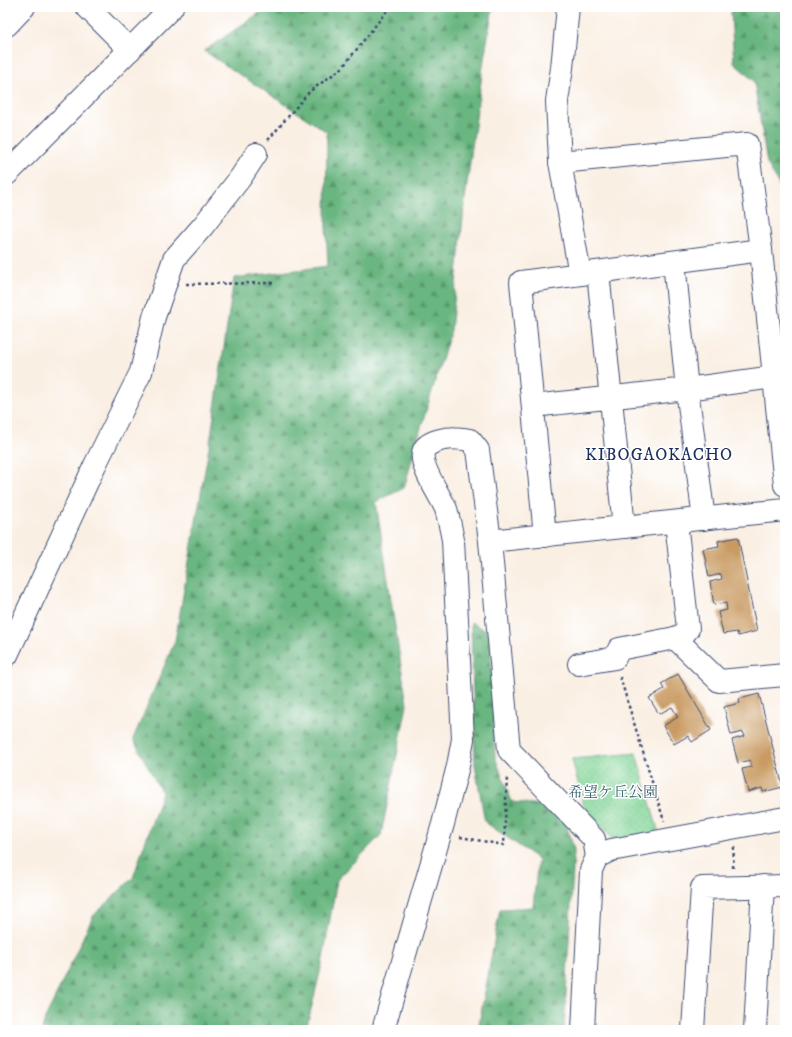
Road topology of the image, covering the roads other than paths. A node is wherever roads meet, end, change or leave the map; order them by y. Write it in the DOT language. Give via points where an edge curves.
graph roads {
  1 [pos="24,7"];
  2 [pos="87,7"];
  3 [pos="172,7"];
  4 [pos="568,7"];
  5 [pos="7,25"];
  6 [pos="130,50"];
  7 [pos="256,154"];
  8 [pos="560,162"];
  9 [pos="7,174"];
  10 [pos="761,250"];
  11 [pos="674,262"];
  12 [pos="589,273"];
  13 [pos="687,389"];
  14 [pos="778,391"];
  15 [pos="611,397"];
  16 [pos="532,406"];
  17 [pos="785,485"];
  18 [pos="785,510"];
  19 [pos="704,519"];
  20 [pos="676,522"];
  21 [pos="624,527"];
  22 [pos="545,536"];
  23 [pos="490,541"];
  24 [pos="675,638"];
  25 [pos="7,655"];
  26 [pos="579,664"];
  27 [pos="785,675"];
  28 [pos="785,818"];
  29 [pos="597,857"];
  30 [pos="764,886"];
  31 [pos="785,886"];
  32 [pos="383,1030"];
  33 [pos="582,1030"];
  34 [pos="693,1030"];
  35 [pos="755,1030"];
  1 -- 5 [label="street"];
  2 -- 6 [label="street"];
  3 -- 6 [label="street"];
  4 -- 8 [label="street" via="557,102"];
  6 -- 9 [label="street"];
  7 -- 25 [label="street" via="203,226 174,259 154,317 141,372"];
  8 -- 10 [label="street" via="747,144"];
  8 -- 12 [label="street"];
  10 -- 11 [label="street"];
  10 -- 14 [label="street"];
  11 -- 12 [label="street"];
  11 -- 13 [label="street"];
  12 -- 15 [label="street"];
  12 -- 16 [label="street" via="521,282"];
  13 -- 14 [label="street"];
  13 -- 15 [label="street"];
  13 -- 19 [label="street"];
  14 -- 17 [label="street"];
  15 -- 16 [label="street"];
  15 -- 21 [label="street"];
  16 -- 22 [label="street"];
  18 -- 19 [label="street"];
  19 -- 20 [label="street"];
  20 -- 21 [label="street"];
  20 -- 24 [label="street" via="688,629"];
  21 -- 22 [label="street"];
  22 -- 23 [label="street"];
  23 -- 29 [label="street" via="509,750 594,839"];
  23 -- 32 [label="street" via="478,450 470,440 453,438 427,445 423,452 424,462 446,511 453,540 463,740 440,834"];
  24 -- 26 [label="street" via="619,649 615,658"];
  24 -- 27 [label="street" via="719,680"];
  28 -- 29 [label="street" via="611,850"];
  29 -- 33 [label="street" via="591,870"];
  30 -- 31 [label="street"];
  30 -- 34 [label="street" via="702,888"];
  30 -- 35 [label="street"];
}
